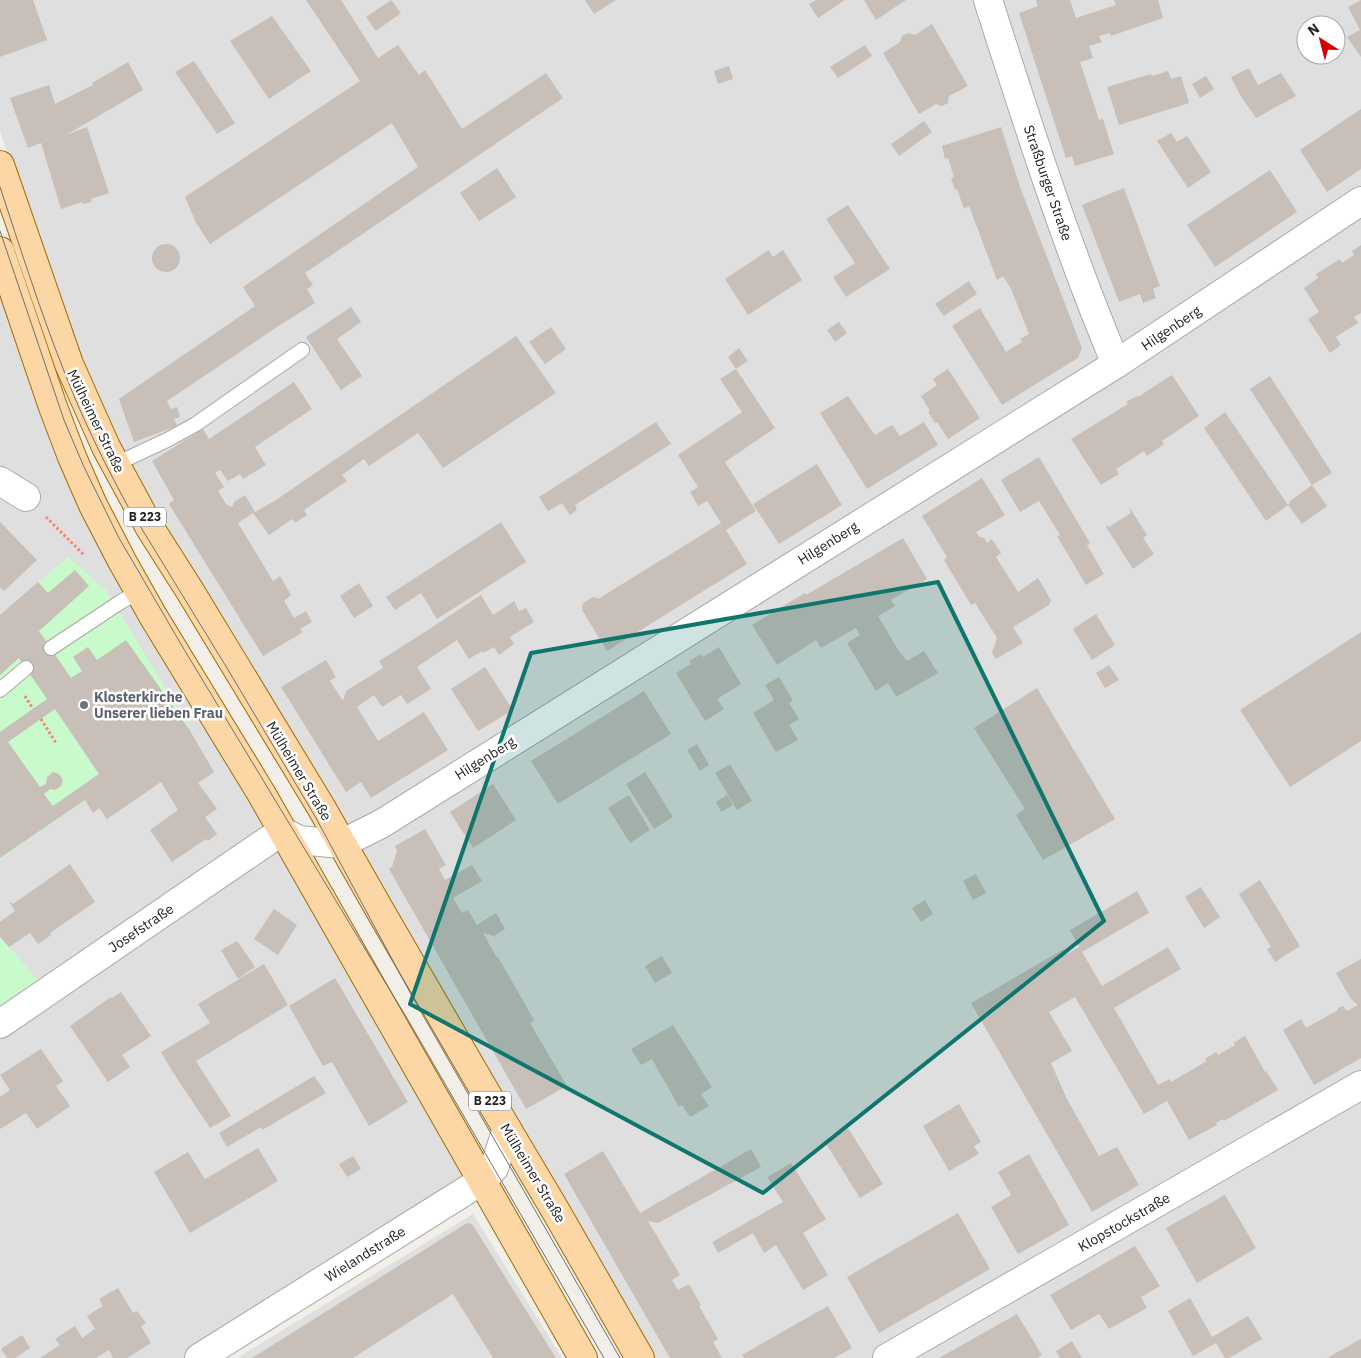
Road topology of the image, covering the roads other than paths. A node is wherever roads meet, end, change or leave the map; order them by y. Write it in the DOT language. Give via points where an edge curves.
graph roads {
  1 [pos="988,0"];
  2 [pos="0,165"];
  3 [pos="1361,201"];
  4 [pos="0,251"];
  5 [pos="302,350"];
  6 [pos="1116,364"];
  7 [pos="116,464"];
  8 [pos="0,481"];
  9 [pos="26,497"];
  10 [pos="139,592"];
  11 [pos="51,648"];
  12 [pos="26,668"];
  13 [pos="0,690"];
  14 [pos="282,831"];
  15 [pos="341,844"];
  16 [pos="0,1024"];
  17 [pos="1361,1085"];
  18 [pos="507,1129"];
  19 [pos="483,1180"];
  20 [pos="199,1358"];
  21 [pos="584,1358"];
  22 [pos="640,1358"];
  23 [pos="886,1358"];
  1 -- 6 [label="street, Straßburger Straße" via="1059,216"];
  2 -- 7 [label="main road, Mülheimer Straße / B 223" via="69,364"];
  3 -- 6 [label="street, Hilgenberg"];
  4 -- 10 [label="main road, B 223" via="72,457 93,505"];
  5 -- 7 [label="lane" via="196,424"];
  6 -- 15 [label="street, Hilgenberg" via="380,824"];
  7 -- 15 [label="main road, Mülheimer Straße / B 223" via="150,528"];
  8 -- 9 [label="street"];
  10 -- 11 [label="lane"];
  10 -- 14 [label="main road, B 223"];
  12 -- 13 [label="lane"];
  14 -- 15 [label="street" via="299,840"];
  14 -- 16 [label="street, Josefstraße"];
  14 -- 19 [label="main road, B 223"];
  15 -- 18 [label="main road, Mülheimer Straße / B 223"];
  17 -- 23 [label="street, Klopstockstraße"];
  18 -- 19 [label="street, Wielandstraße" via="494,1168"];
  18 -- 22 [label="main road, Mülheimer Straße / B 223"];
  19 -- 20 [label="street, Wielandstraße"];
  19 -- 21 [label="main road, B 223"];
}
